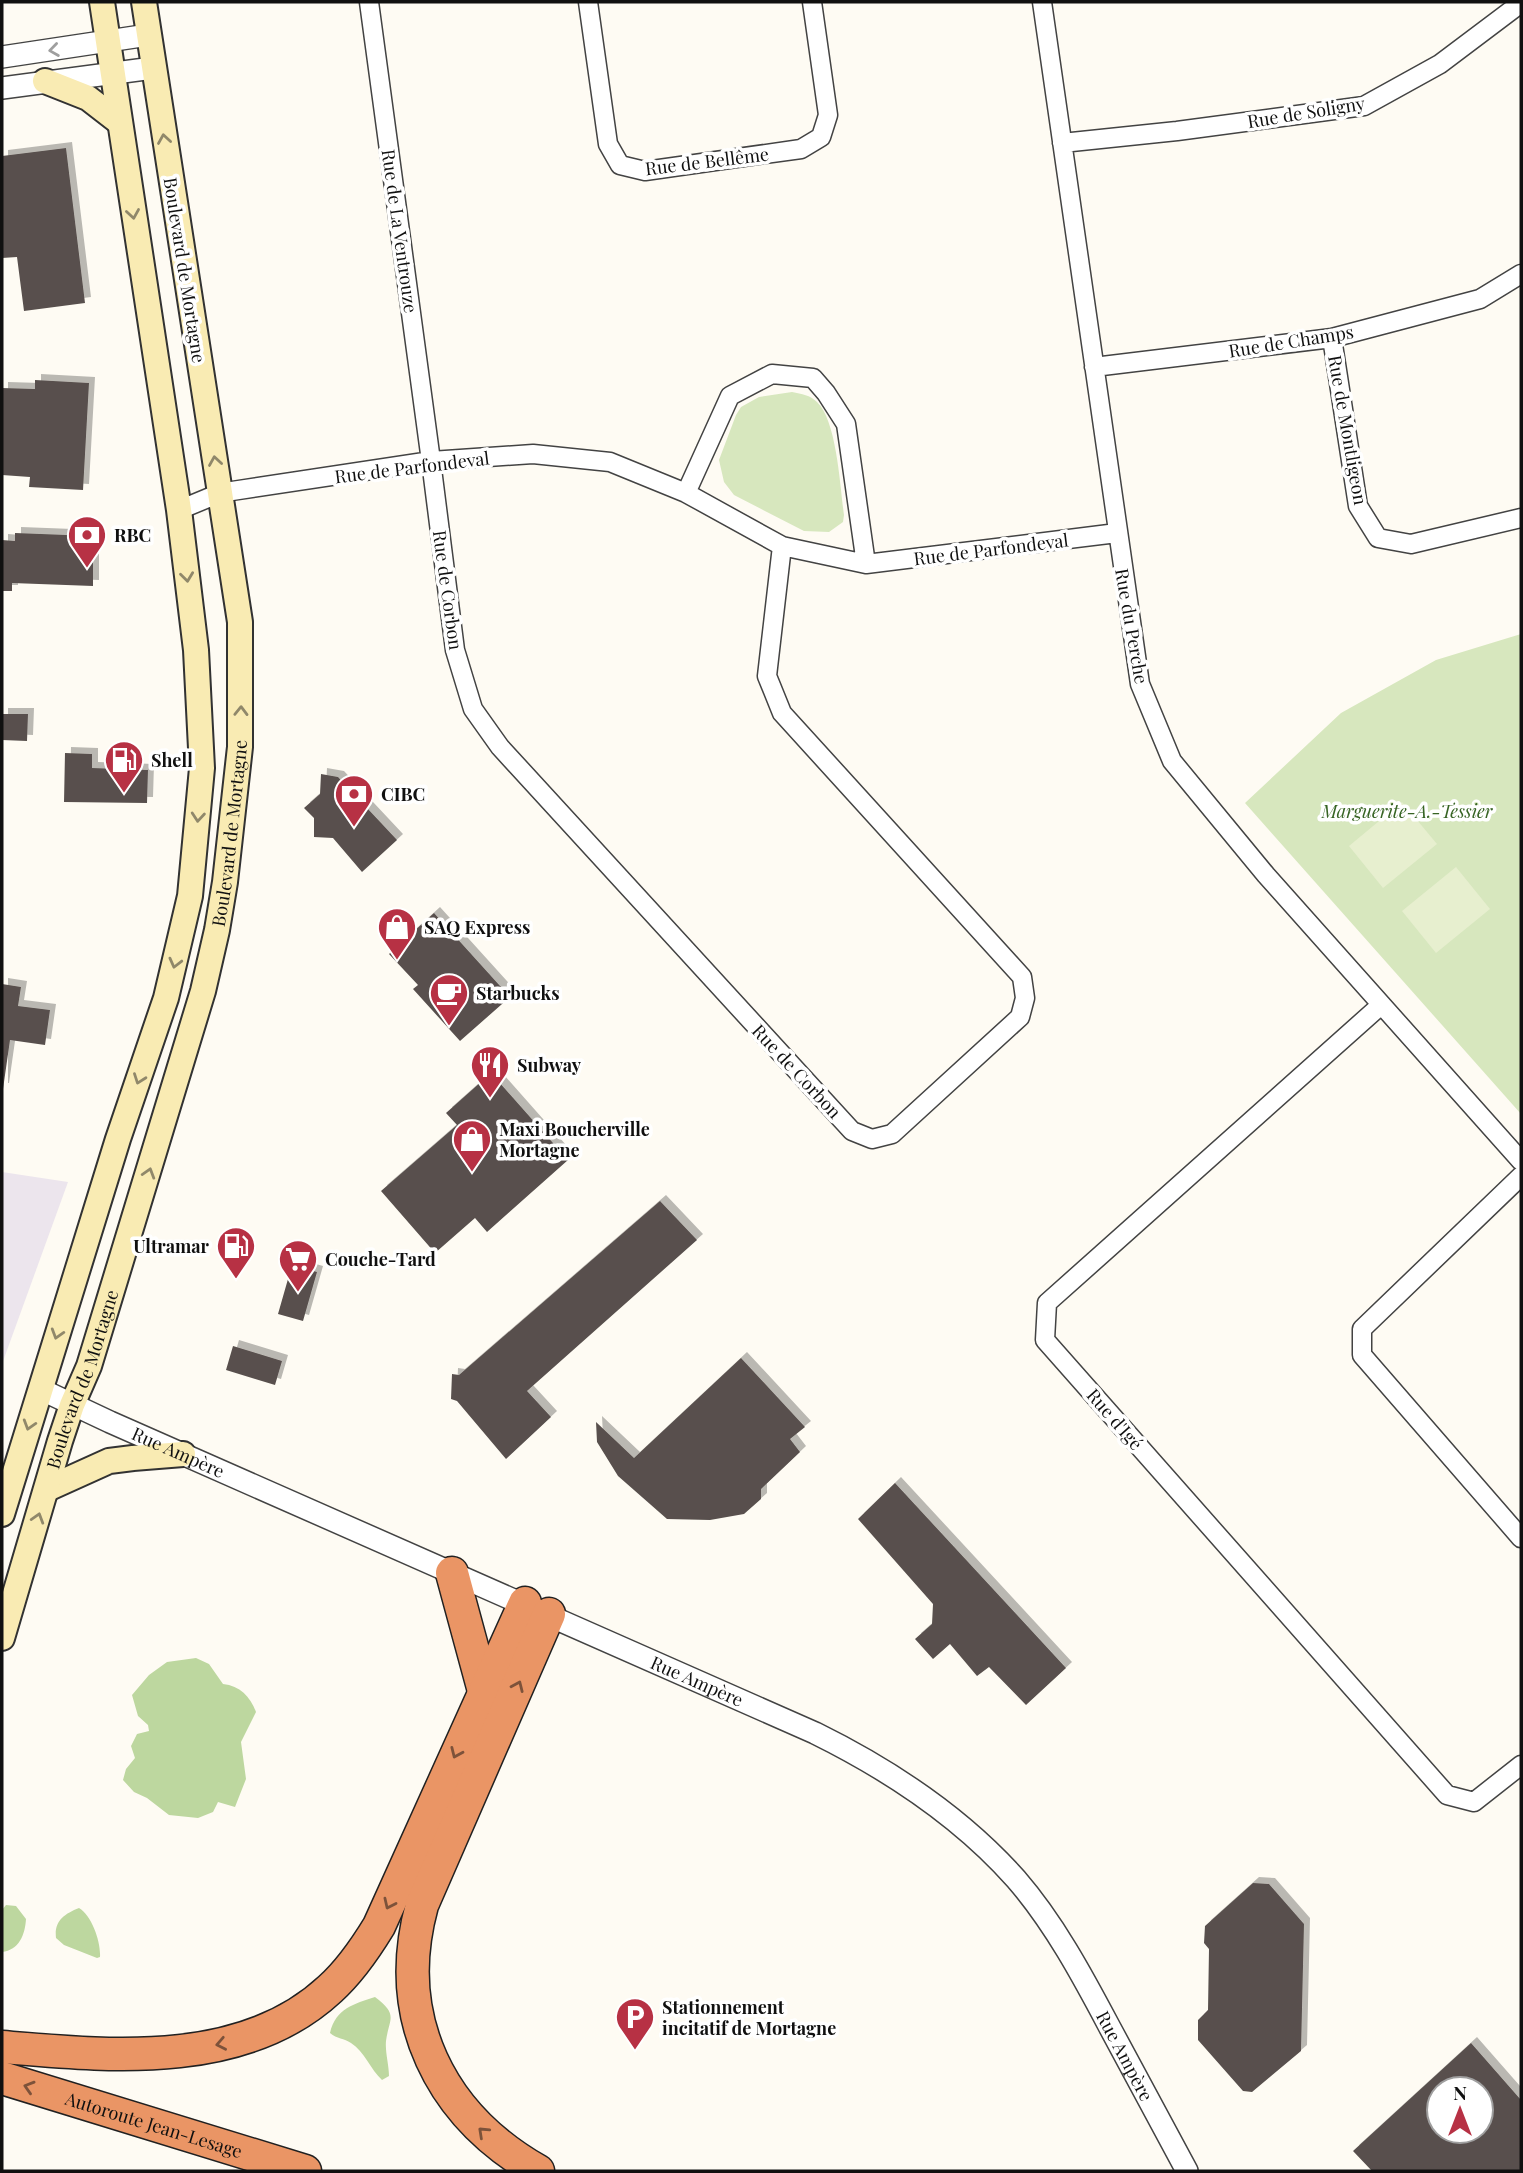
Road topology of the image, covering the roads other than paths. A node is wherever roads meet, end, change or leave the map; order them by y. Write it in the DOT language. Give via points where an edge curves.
graph roads {
  1 [pos="102,2"];
  2 [pos="144,2"];
  3 [pos="369,2"];
  4 [pos="588,2"];
  5 [pos="812,2"];
  6 [pos="1042,2"];
  7 [pos="1512,5"];
  8 [pos="148,35"];
  9 [pos="107,42"];
  10 [pos="2,57"];
  11 [pos="153,68"];
  12 [pos="112,73"];
  13 [pos="45,81"];
  14 [pos="2,88"];
  15 [pos="119,122"];
  16 [pos="1062,143"];
  17 [pos="1521,274"];
  18 [pos="1332,338"];
  19 [pos="1094,367"];
  20 [pos="431,461"];
  21 [pos="220,493"];
  22 [pos="686,493"];
  23 [pos="179,510"];
  24 [pos="1521,518"];
  25 [pos="1117,533"];
  26 [pos="782,546"];
  27 [pos="866,564"];
  28 [pos="1381,1004"];
  29 [pos="1521,1161"];
  30 [pos="1521,1176"];
  31 [pos="40,1389"];
  32 [pos="72,1405"];
  33 [pos="183,1454"];
  34 [pos="47,1489"];
  35 [pos="2,1514"];
  36 [pos="1521,1538"];
  37 [pos="452,1573"];
  38 [pos="537,1609"];
  39 [pos="2,1638"];
  40 [pos="484,1691"];
  41 [pos="1521,1765"];
  42 [pos="2,2047"];
  43 [pos="2,2078"];
  44 [pos="305,2171"];
  45 [pos="538,2171"];
  46 [pos="1187,2171"];
  1 -- 9 [label="main road, Boulevard de Mortagne"];
  2 -- 8 [label="main road, Boulevard de Mortagne"];
  3 -- 20 [label="street, Rue de La Ventrouze"];
  4 -- 5 [label="street, Rue de Bellême" via="608,144 621,165 645,171 801,149 821,136 828,115"];
  6 -- 16 [label="street, Rue du Perche"];
  7 -- 16 [label="street, Rue de Soligny" via="1440,64 1364,106"];
  8 -- 9 [label="street"];
  8 -- 11 [label="main road, Boulevard de Mortagne"];
  9 -- 10 [label="street, one-way"];
  9 -- 12 [label="main road, Boulevard de Mortagne"];
  11 -- 12 [label="street"];
  21 -- 11 [label="main road, Boulevard de Mortagne, one-way"];
  12 -- 13 [label="street"];
  12 -- 15 [label="main road, Boulevard de Mortagne"];
  13 -- 14 [label="street"];
  13 -- 15 [label="main road" via="88,99"];
  15 -- 23 [label="main road, Boulevard de Mortagne, one-way"];
  16 -- 19 [label="street, Rue du Perche"];
  17 -- 18 [label="street, Rue de Champs" via="1480,299"];
  18 -- 19 [label="street, Rue de Champs"];
  18 -- 24 [label="street, Rue de Montligeon" via="1357,506 1378,538 1412,544"];
  19 -- 25 [label="street, Rue du Perche"];
  20 -- 21 [label="street, Rue de Parfondeval"];
  20 -- 22 [label="street, Rue de Parfondeval" via="533,454 610,461"];
  20 -- 26 [label="street, Rue de Corbon" via="455,650 473,709 510,758 852,1131 872,1139 892,1134 1020,1017 1024,988 1022,977 782,713 767,676"];
  21 -- 23 [label="street, Rue de Parfondeval"];
  32 -- 21 [label="main road, Boulevard de Mortagne, one-way" via="89,1366 192,1030 222,901 240,747 241,678 240,622"];
  22 -- 26 [label="street, Rue de Parfondeval"];
  22 -- 27 [label="street" via="730,396 772,374 813,378 846,424"];
  23 -- 31 [label="main road, Boulevard de Mortagne, one-way" via="196,650 202,768 190,896 166,998"];
  25 -- 27 [label="street, Rue de Parfondeval"];
  25 -- 28 [label="street, Rue du Perche" via="1140,684 1172,761 1266,876"];
  26 -- 27 [label="street, Rue de Parfondeval"];
  28 -- 29 [label="street, Rue du Perche"];
  28 -- 41 [label="street, Rue d'Igé" via="1047,1303 1045,1340 1447,1795 1474,1802"];
  30 -- 36 [label="street" via="1362,1329 1363,1355"];
  31 -- 32 [label="street, Rue Ampère"];
  31 -- 35 [label="main road, Boulevard de Mortagne, one-way"];
  32 -- 33 [label="street, Rue Ampère"];
  32 -- 34 [label="main road, Boulevard de Mortagne"];
  33 -- 34 [label="main road" via="109,1461"];
  33 -- 37 [label="street, Rue Ampère"];
  39 -- 34 [label="main road, Boulevard de Mortagne, one-way"];
  37 -- 38 [label="street, Rue Ampère"];
  37 -- 40 [label="highway"];
  38 -- 40 [label="highway"];
  45 -- 38 [label="highway, one-way" via="482,2131 442,2080 419,2023 412,1964 422,1905"];
  38 -- 46 [label="street, Rue Ampère" via="834,1742 909,1786 968,1832 1018,1881 1065,1948"];
  40 -- 42 [label="highway, one-way" via="379,1926 351,1967 318,1999 265,2030 214,2046 113,2054"];
  44 -- 43 [label="highway, Autoroute Jean-Lesage, one-way"];
}
